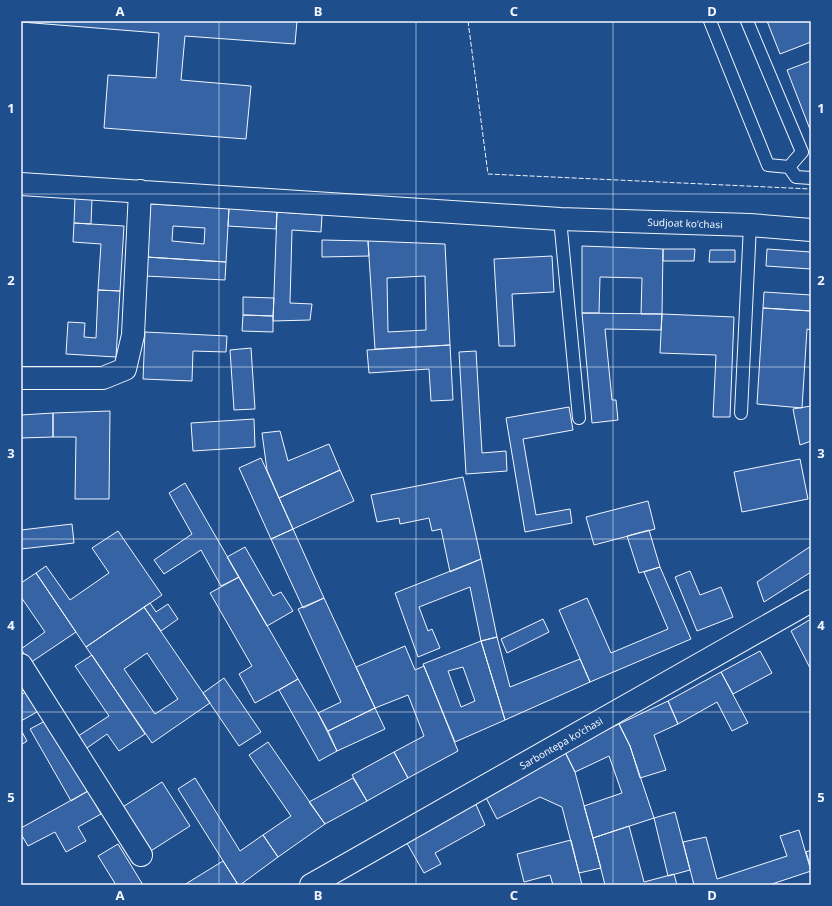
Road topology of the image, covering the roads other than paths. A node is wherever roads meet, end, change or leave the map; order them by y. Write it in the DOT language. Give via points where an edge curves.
graph roads {
  1 [pos="710,21"];
  2 [pos="747,21"];
  3 [pos="789,167"];
  4 [pos="811,178"];
  5 [pos="21,184"];
  6 [pos="140,191"];
  7 [pos="560,219"];
  8 [pos="750,225"];
  9 [pos="811,230"];
  10 [pos="21,378"];
  11 [pos="741,413"];
  12 [pos="579,418"];
  13 [pos="811,601"];
  14 [pos="21,665"];
  15 [pos="141,855"];
  16 [pos="311,885"];
  1 -- 3 [label="lane" via="768,165"];
  2 -- 3 [label="lane" via="802,152"];
  3 -- 4 [label="lane" via="796,177"];
  5 -- 6 [label="street, Sudjoat koʻchasi"];
  6 -- 7 [label="street, Sudjoat koʻchasi"];
  6 -- 10 [label="street" via="133,335 125,369 103,378"];
  7 -- 8 [label="street, Sudjoat koʻchasi"];
  7 -- 12 [label="lane"];
  8 -- 9 [label="street, Sudjoat koʻchasi"];
  8 -- 11 [label="lane"];
  13 -- 16 [label="street, Sarbontepa ko'chasi"];
  14 -- 15 [label="street"];
}
